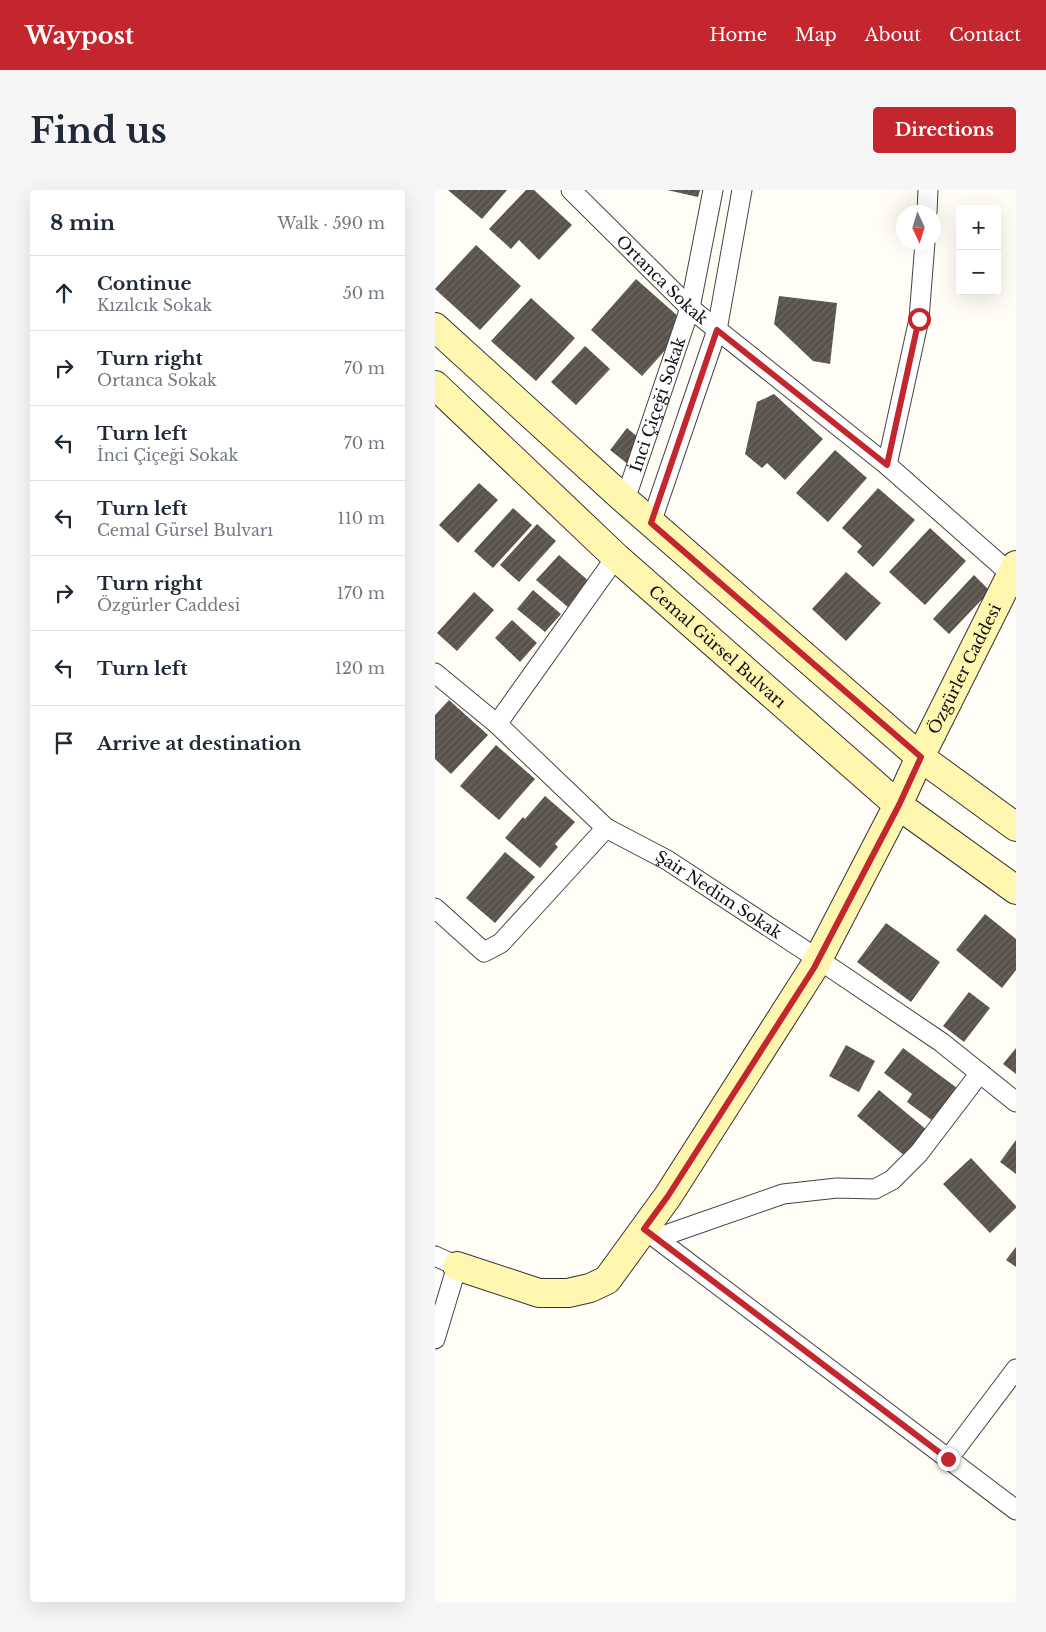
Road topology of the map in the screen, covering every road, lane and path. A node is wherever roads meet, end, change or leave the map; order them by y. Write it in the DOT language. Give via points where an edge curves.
graph roads {
  1 [pos="571,190"];
  2 [pos="713,190"];
  3 [pos="742,190"];
  4 [pos="928,190"];
  5 [pos="927,205"];
  6 [pos="924,250"];
  7 [pos="690,308"];
  8 [pos="435,326"];
  9 [pos="717,330"];
  10 [pos="435,385"];
  11 [pos="887,465"];
  12 [pos="625,500"];
  13 [pos="651,523"];
  14 [pos="616,557"];
  15 [pos="1014,570"];
  16 [pos="435,673"];
  17 [pos="497,724"];
  18 [pos="921,757"];
  19 [pos="899,805"];
  20 [pos="606,828"];
  21 [pos="1016,828"];
  22 [pos="1016,890"];
  23 [pos="435,908"];
  24 [pos="818,960"];
  25 [pos="980,1073"];
  26 [pos="1016,1102"];
  27 [pos="651,1233"];
  28 [pos="446,1261"];
  29 [pos="435,1339"];
  30 [pos="1016,1370"];
  31 [pos="948,1459"];
  32 [pos="1016,1510"];
  1 -- 7 [label="street, Ortanca Sokak"];
  2 -- 7 [label="street, İnci Çiçeği Sokak"];
  3 -- 9 [label="street, İnci Çiçeği Sokak"];
  4 -- 5 [label="street"];
  6 -- 11 [label="street" via="919,319"];
  7 -- 9 [label="street, Ortanca Sokak"];
  7 -- 12 [label="street, İnci Çiçeği Sokak"];
  8 -- 12 [label="street"];
  9 -- 11 [label="street, Ortanca Sokak"];
  9 -- 13 [label="street, İnci Çiçeği Sokak"];
  10 -- 14 [label="street, Cemal Gürsel Bulvarı"];
  11 -- 15 [label="street, Ortanca Sokak"];
  12 -- 13 [label="street"];
  13 -- 18 [label="street"];
  14 -- 17 [label="street"];
  14 -- 19 [label="street, Cemal Gürsel Bulvarı"];
  15 -- 18 [label="street, Özgürler Caddesi"];
  16 -- 17 [label="street, Şair Nedim Sokak"];
  17 -- 20 [label="street, Şair Nedim Sokak"];
  18 -- 19 [label="street, Özgürler Caddesi"];
  18 -- 21 [label="street"];
  19 -- 22 [label="street, Cemal Gürsel Bulvarı"];
  19 -- 24 [label="street, Özgürler Caddesi"];
  20 -- 23 [label="street" via="501,943 485,952"];
  20 -- 24 [label="street, Şair Nedim Sokak" via="667,860"];
  24 -- 25 [label="street, Şair Nedim Sokak" via="941,1042"];
  24 -- 27 [label="street, Özgürler Caddesi" via="668,1196"];
  25 -- 26 [label="street, Şair Nedim Sokak"];
  25 -- 27 [label="street" via="919,1153 892,1180 875,1189 837,1188 783,1194"];
  27 -- 28 [label="street, Özgürler Caddesi" via="607,1280 568,1293 539,1293"];
  27 -- 31 [label="street"];
  28 -- 29 [label="street"];
  30 -- 31 [label="street"];
  31 -- 32 [label="street"];
}
